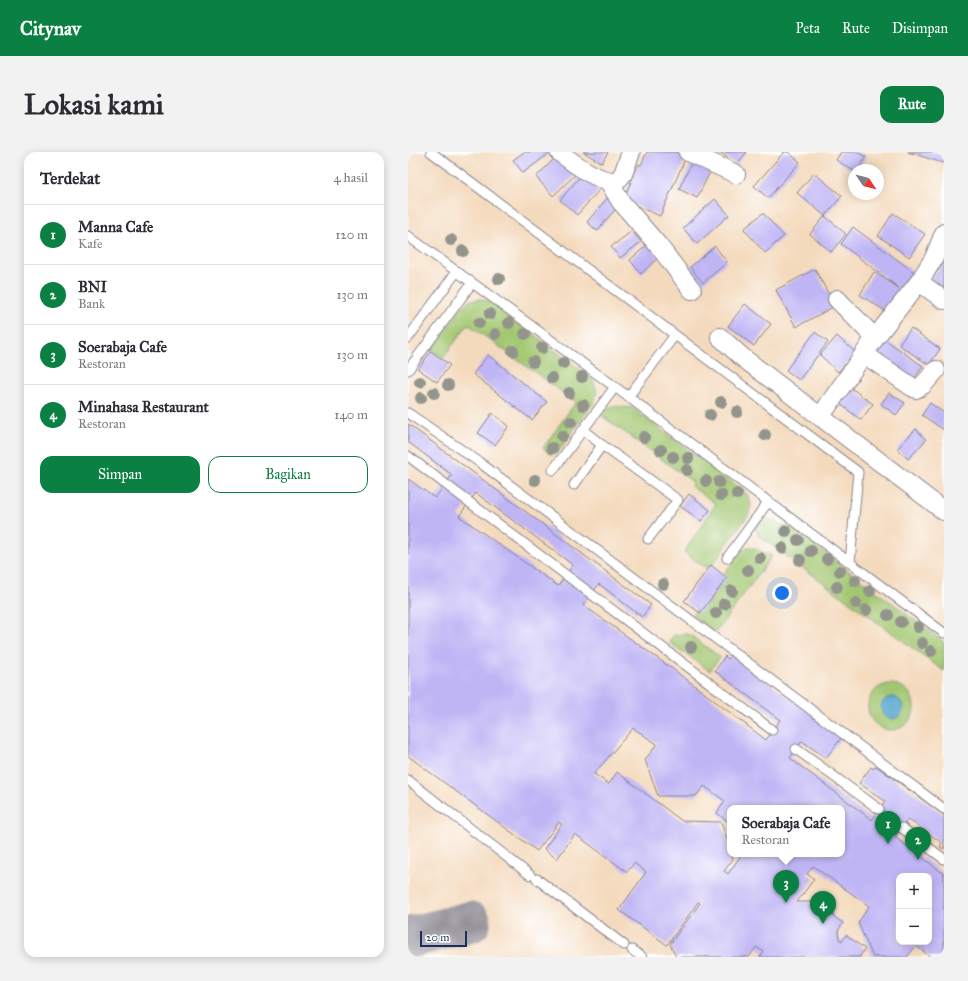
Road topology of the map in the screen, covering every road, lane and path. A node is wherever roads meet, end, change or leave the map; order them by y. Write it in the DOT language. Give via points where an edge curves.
graph roads {
  1 [pos="431,152"];
  2 [pos="559,152"];
  3 [pos="631,152"];
  4 [pos="688,152"];
  5 [pos="736,174"];
  6 [pos="609,182"];
  7 [pos="944,233"];
  8 [pos="408,236"];
  9 [pos="457,271"];
  10 [pos="919,282"];
  11 [pos="472,283"];
  12 [pos="692,290"];
  13 [pos="837,299"];
  14 [pos="944,300"];
  15 [pos="675,335"];
  16 [pos="720,337"];
  17 [pos="408,338"];
  18 [pos="876,338"];
  19 [pos="864,354"];
  20 [pos="408,370"];
  21 [pos="936,370"];
  22 [pos="615,387"];
  23 [pos="628,398"];
  24 [pos="408,412"];
  25 [pos="820,417"];
  26 [pos="583,430"];
  27 [pos="602,445"];
  28 [pos="408,456"];
  29 [pos="553,470"];
  30 [pos="574,485"];
  31 [pos="768,502"];
  32 [pos="944,511"];
  33 [pos="648,540"];
  34 [pos="727,558"];
  35 [pos="850,562"];
  36 [pos="944,633"];
  37 [pos="772,730"];
  38 [pos="796,749"];
  39 [pos="408,780"];
  40 [pos="944,808"];
  41 [pos="879,809"];
  42 [pos="902,828"];
  43 [pos="944,859"];
  44 [pos="642,957"];
  1 -- 15 [label="lane"];
  2 -- 6 [label="street" via="575,165"];
  3 -- 6 [label="street" via="618,181"];
  4 -- 5 [label="street"];
  6 -- 12 [label="street" via="620,202 658,245"];
  7 -- 10 [label="street" via="934,258"];
  8 -- 9 [label="lane"];
  9 -- 11 [label="lane"];
  9 -- 17 [label="lane"];
  10 -- 14 [label="street"];
  10 -- 18 [label="street"];
  11 -- 20 [label="lane"];
  11 -- 22 [label="lane"];
  13 -- 18 [label="street"];
  15 -- 23 [label="lane"];
  15 -- 35 [label="lane" via="858,472"];
  16 -- 25 [label="street"];
  18 -- 19 [label="street"];
  19 -- 21 [label="street" via="916,389"];
  19 -- 25 [label="street"];
  22 -- 23 [label="lane"];
  22 -- 26 [label="lane"];
  23 -- 31 [label="lane"];
  24 -- 40 [label="lane"];
  25 -- 32 [label="street"];
  26 -- 27 [label="lane"];
  26 -- 29 [label="lane"];
  27 -- 30 [label="lane"];
  27 -- 33 [label="lane" via="678,500"];
  28 -- 37 [label="lane"];
  31 -- 34 [label="lane"];
  31 -- 35 [label="lane"];
  35 -- 36 [label="lane"];
  38 -- 41 [label="lane"];
  39 -- 44 [label="lane"];
  42 -- 43 [label="lane"];
}
